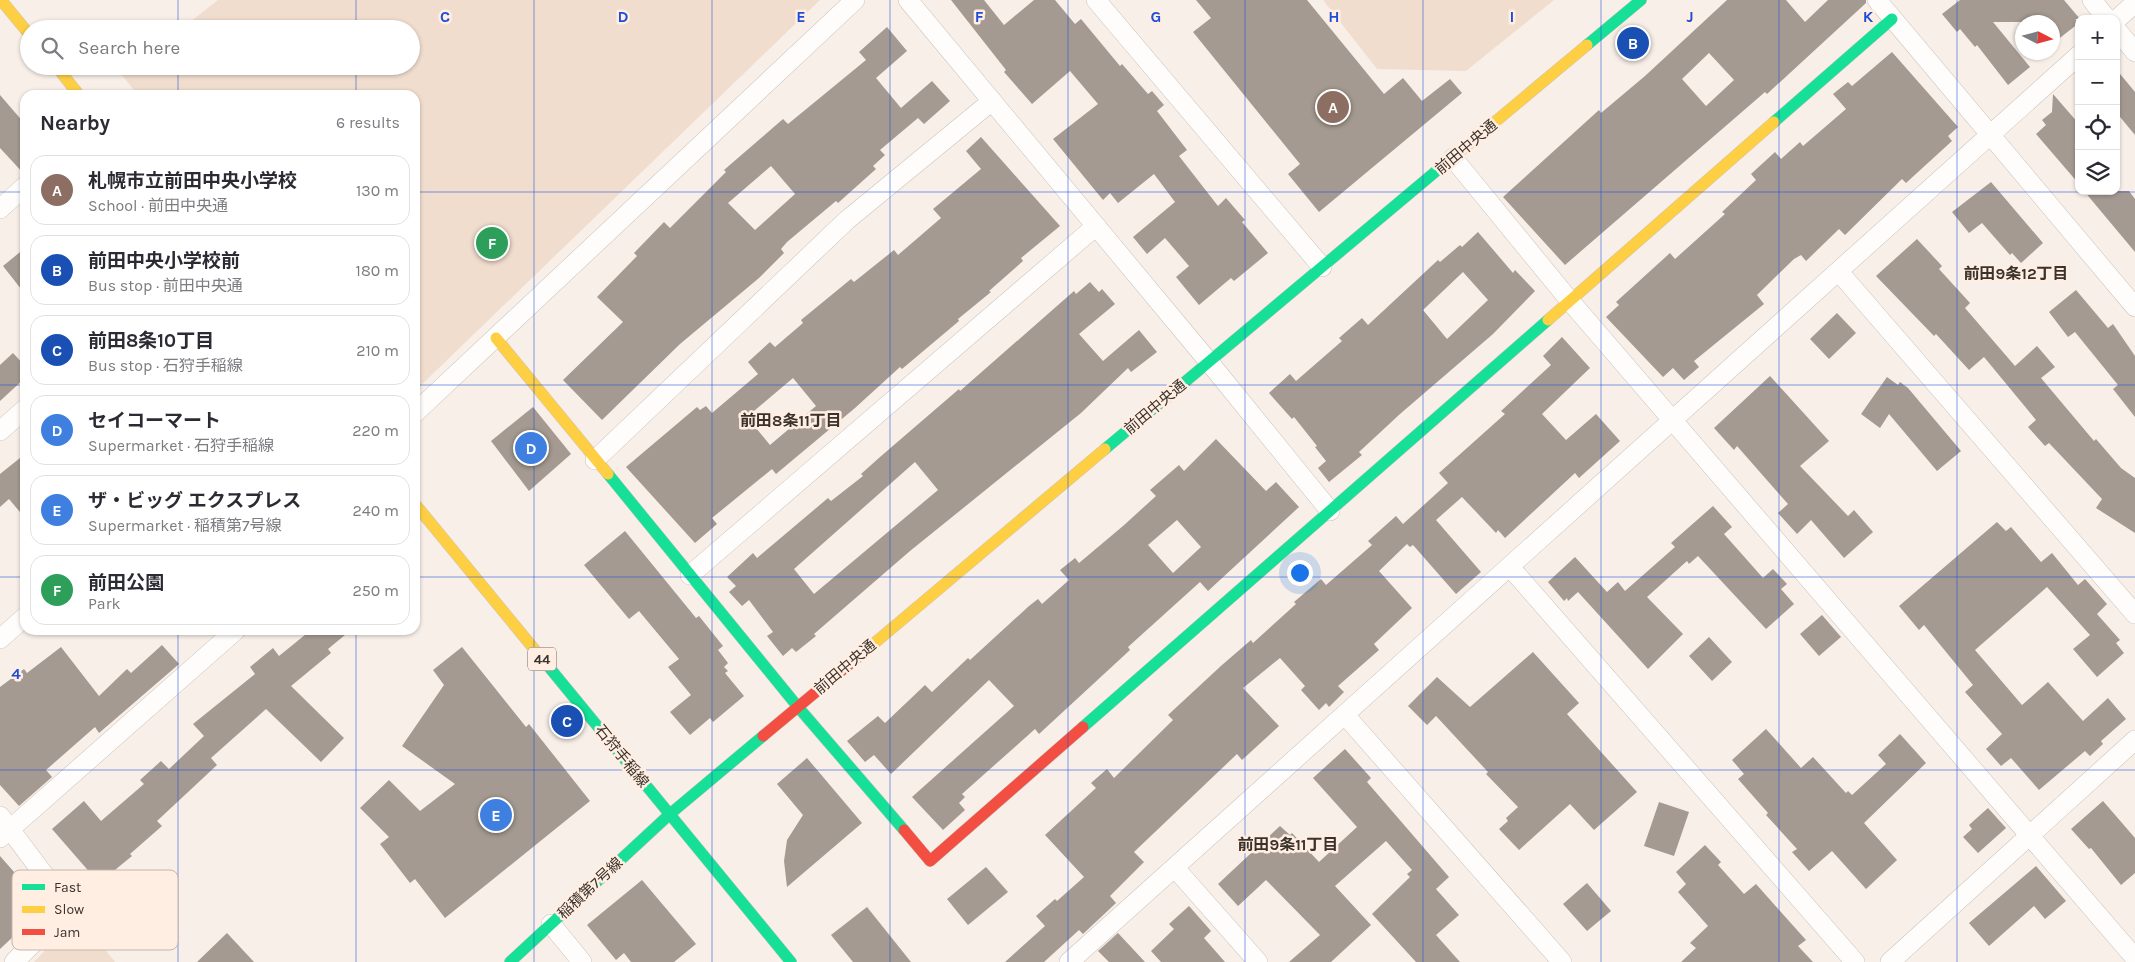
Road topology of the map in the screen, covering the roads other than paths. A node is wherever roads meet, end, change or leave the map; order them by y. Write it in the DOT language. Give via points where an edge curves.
graph roads {
  1 [pos="1,0"];
  2 [pos="855,0"];
  3 [pos="908,0"];
  4 [pos="1096,0"];
  5 [pos="1641,0"];
  6 [pos="1877,0"];
  7 [pos="2092,0"];
  8 [pos="2135,3"];
  9 [pos="2104,15"];
  10 [pos="2120,16"];
  11 [pos="1892,19"];
  12 [pos="20,23"];
  13 [pos="2120,34"];
  14 [pos="2135,52"];
  15 [pos="2075,59"];
  16 [pos="63,75"];
  17 [pos="75,90"];
  18 [pos="992,101"];
  19 [pos="1991,136"];
  20 [pos="1453,158"];
  21 [pos="20,191"];
  22 [pos="0,209"];
  23 [pos="1096,226"];
  24 [pos="1322,267"];
  25 [pos="1839,272"];
  26 [pos="1570,301"];
  27 [pos="2135,307"];
  28 [pos="496,338"];
  29 [pos="1209,362"];
  30 [pos="420,409"];
  31 [pos="20,413"];
  32 [pos="1673,420"];
  33 [pos="0,431"];
  34 [pos="595,460"];
  35 [pos="420,510"];
  36 [pos="1330,511"];
  37 [pos="1510,567"];
  38 [pos="690,575"];
  39 [pos="2135,614"];
  40 [pos="20,621"];
  41 [pos="230,635"];
  42 [pos="0,639"];
  43 [pos="798,707"];
  44 [pos="1345,715"];
  45 [pos="2135,740"];
  46 [pos="670,814"];
  47 [pos="3,828"];
  48 [pos="2030,836"];
  49 [pos="1175,868"];
  50 [pos="38,870"];
  51 [pos="551,924"];
  52 [pos="26,950"];
  53 [pos="2135,958"];
  54 [pos="14,962"];
  55 [pos="510,962"];
  56 [pos="582,962"];
  57 [pos="791,962"];
  58 [pos="1069,962"];
  59 [pos="1258,962"];
  60 [pos="1562,962"];
  61 [pos="1855,962"];
  62 [pos="1890,962"];
  1 -- 12 [label="street"];
  2 -- 28 [label="street"];
  3 -- 18 [label="street"];
  4 -- 24 [label="street"];
  5 -- 20 [label="street, 前田中央通"];
  6 -- 11 [label="street"];
  7 -- 9 [label="street"];
  8 -- 10 [label="street"];
  11 -- 19 [label="street"];
  11 -- 26 [label="street"];
  13 -- 14 [label="street"];
  15 -- 19 [label="street"];
  16 -- 17 [label="street"];
  18 -- 23 [label="street"];
  18 -- 34 [label="street" via="847,220"];
  19 -- 25 [label="street"];
  19 -- 27 [label="street"];
  20 -- 24 [label="street, 前田中央通"];
  20 -- 26 [label="street"];
  21 -- 22 [label="street"];
  23 -- 29 [label="street"];
  23 -- 38 [label="street"];
  24 -- 29 [label="street, 前田中央通"];
  25 -- 32 [label="street"];
  25 -- 39 [label="street"];
  26 -- 32 [label="street"];
  26 -- 36 [label="street"];
  28 -- 30 [label="street"];
  28 -- 34 [label="street"];
  29 -- 36 [label="street"];
  29 -- 43 [label="street, 前田中央通"];
  31 -- 33 [label="street"];
  32 -- 37 [label="street"];
  32 -- 48 [label="street"];
  34 -- 38 [label="street"];
  35 -- 46 [label="street, 石狩手稲線 / 44"];
  36 -- 43 [label="street" via="930,861"];
  37 -- 44 [label="street"];
  37 -- 61 [label="street"];
  38 -- 43 [label="street"];
  40 -- 42 [label="street"];
  41 -- 47 [label="street"];
  43 -- 46 [label="street, 前田中央通"];
  44 -- 49 [label="street"];
  44 -- 60 [label="street"];
  45 -- 48 [label="street"];
  46 -- 51 [label="street, 稲積第7号線"];
  46 -- 57 [label="street, 石狩手稲線 / 44"];
  47 -- 50 [label="street"];
  48 -- 53 [label="street"];
  48 -- 62 [label="street"];
  49 -- 58 [label="street"];
  49 -- 59 [label="street"];
  51 -- 55 [label="street, 稲積第7号線"];
  51 -- 56 [label="street"];
  52 -- 54 [label="street"];
}
